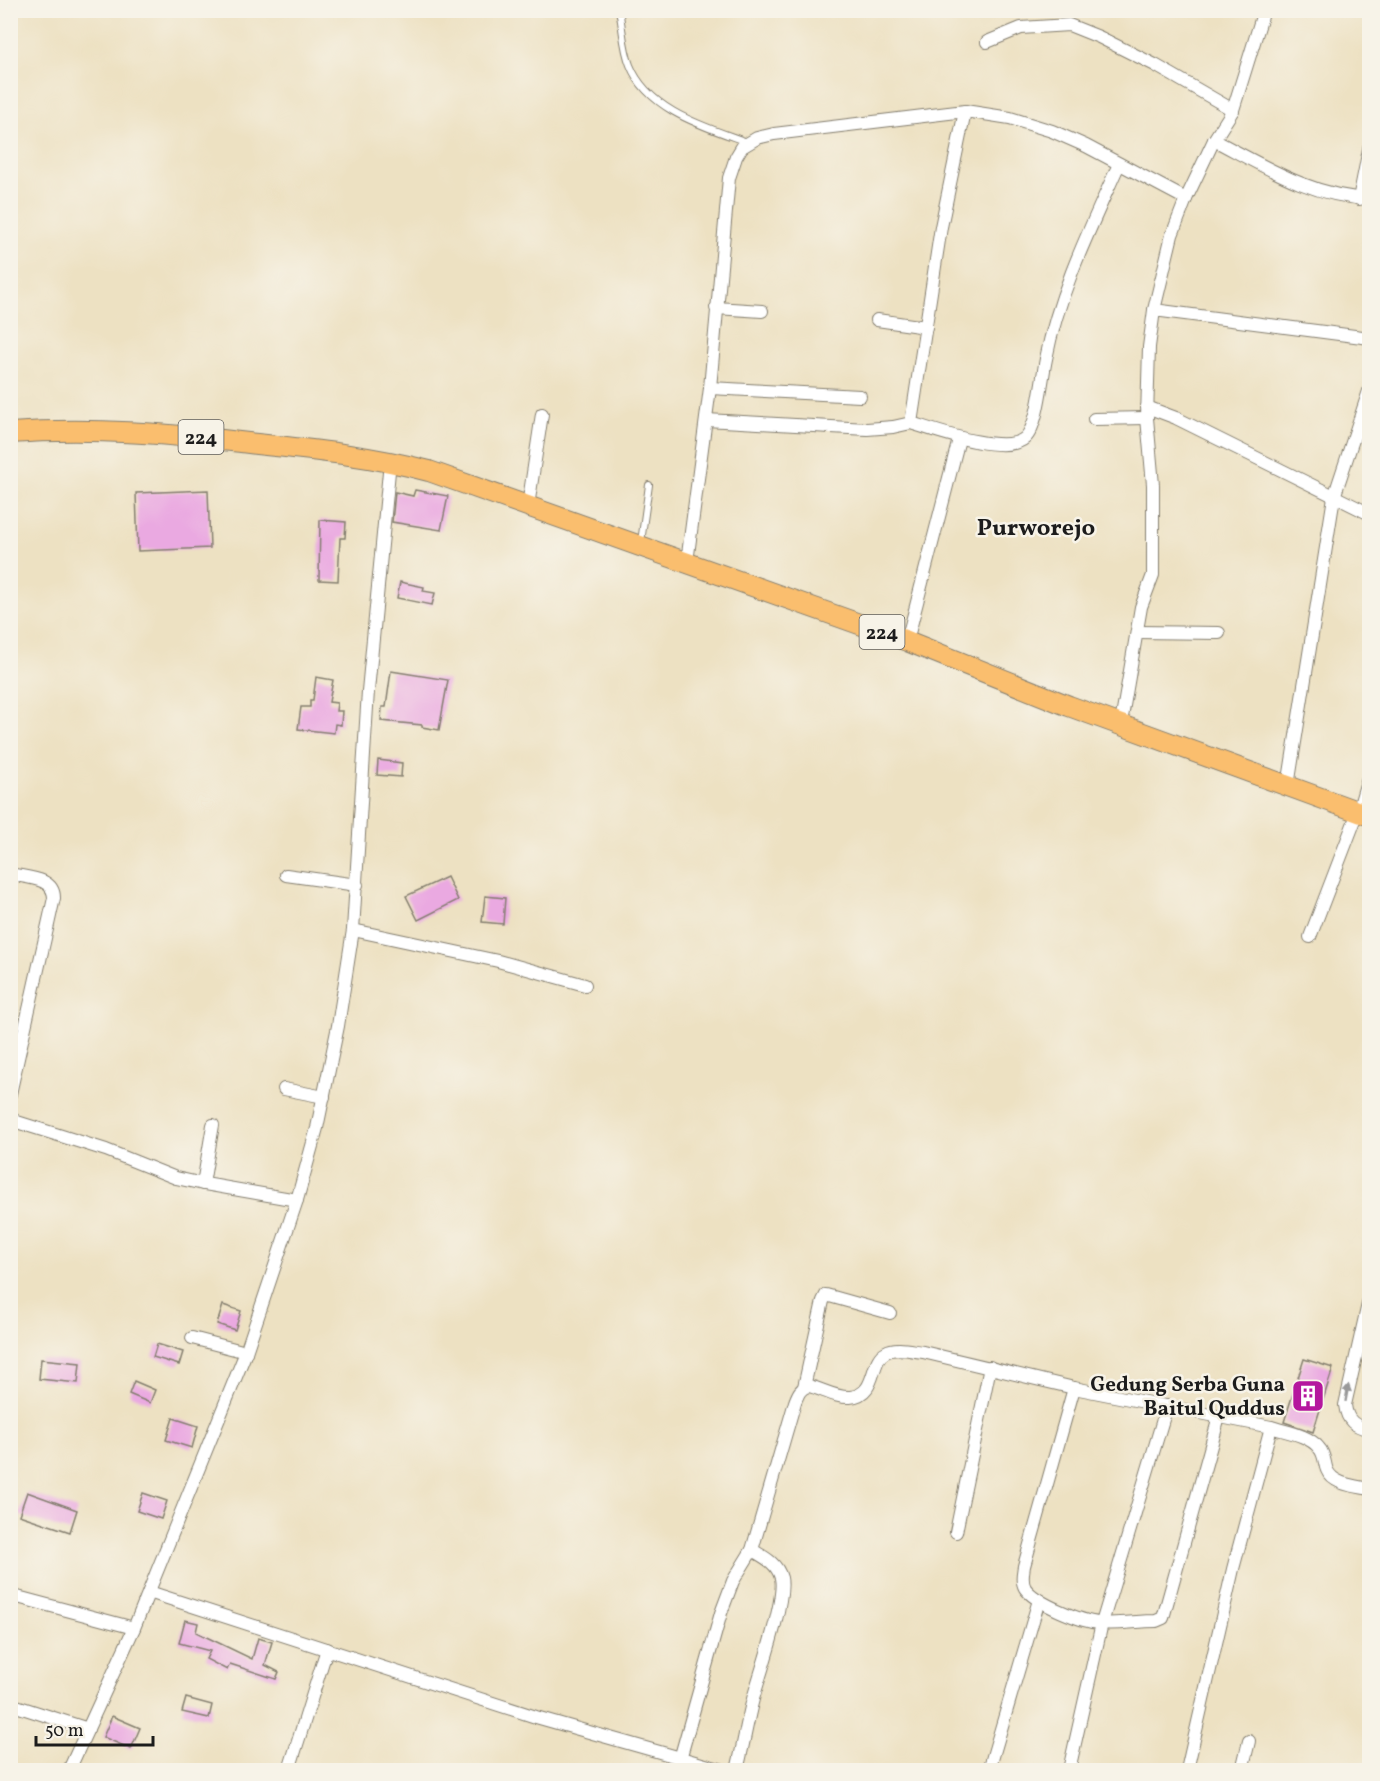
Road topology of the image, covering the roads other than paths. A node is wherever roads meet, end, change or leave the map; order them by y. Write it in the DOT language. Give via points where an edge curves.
graph roads {
  1 [pos="619,10"];
  2 [pos="1264,10"];
  3 [pos="987,42"];
  4 [pos="1233,110"];
  5 [pos="965,111"];
  6 [pos="1214,140"];
  7 [pos="748,143"];
  8 [pos="1370,144"];
  9 [pos="1119,164"];
  10 [pos="1186,199"];
  11 [pos="1364,199"];
  12 [pos="716,308"];
  13 [pos="1154,309"];
  14 [pos="762,311"];
  15 [pos="877,320"];
  16 [pos="926,327"];
  17 [pos="1370,339"];
  18 [pos="710,388"];
  19 [pos="1370,388"];
  20 [pos="860,396"];
  21 [pos="1147,412"];
  22 [pos="542,414"];
  23 [pos="1094,419"];
  24 [pos="706,420"];
  25 [pos="911,423"];
  26 [pos="10,433"];
  27 [pos="959,439"];
  28 [pos="390,461"];
  29 [pos="649,485"];
  30 [pos="1334,497"];
  31 [pos="528,506"];
  32 [pos="1370,514"];
  33 [pos="641,546"];
  34 [pos="687,562"];
  35 [pos="1137,632"];
  36 [pos="1219,633"];
  37 [pos="907,641"];
  38 [pos="1121,723"];
  39 [pos="1370,771"];
  40 [pos="1288,786"];
  41 [pos="1364,814"];
  42 [pos="10,874"];
  43 [pos="286,875"];
  44 [pos="357,885"];
  45 [pos="353,930"];
  46 [pos="1310,937"];
  47 [pos="585,985"];
  48 [pos="285,1089"];
  49 [pos="10,1094"];
  50 [pos="324,1097"];
  51 [pos="10,1117"];
  52 [pos="213,1125"];
  53 [pos="203,1184"];
  54 [pos="297,1200"];
  55 [pos="1370,1295"];
  56 [pos="890,1313"];
  57 [pos="192,1338"];
  58 [pos="1365,1346"];
  59 [pos="246,1352"];
  60 [pos="990,1367"];
  61 [pos="804,1387"];
  62 [pos="1074,1388"];
  63 [pos="1167,1406"];
  64 [pos="1219,1418"];
  65 [pos="1271,1427"];
  66 [pos="1370,1430"];
  67 [pos="1370,1489"];
  68 [pos="956,1532"];
  69 [pos="752,1550"];
  70 [pos="149,1592"];
  71 [pos="10,1595"];
  72 [pos="1039,1600"];
  73 [pos="1102,1623"];
  74 [pos="134,1628"];
  75 [pos="327,1649"];
  76 [pos="10,1704"];
  77 [pos="88,1729"];
  78 [pos="1249,1741"];
  79 [pos="680,1759"];
  80 [pos="69,1770"];
  81 [pos="289,1770"];
  82 [pos="723,1770"];
  83 [pos="737,1770"];
  84 [pos="989,1770"];
  85 [pos="1069,1770"];
  86 [pos="1187,1770"];
  87 [pos="1242,1770"];
  1 -- 7 [label="lane" via="631,68 657,100 693,121"];
  2 -- 4 [label="street"];
  3 -- 4 [label="street" via="1021,28 1069,25 1155,65"];
  4 -- 6 [label="street"];
  5 -- 7 [label="street" via="774,134"];
  5 -- 9 [label="street" via="1010,118 1052,131"];
  5 -- 16 [label="street" via="941,227"];
  6 -- 10 [label="street"];
  6 -- 11 [label="street" via="1320,192"];
  7 -- 12 [label="street" via="736,157 728,185"];
  8 -- 11 [label="street"];
  9 -- 10 [label="street"];
  9 -- 27 [label="street" via="1067,285 1050,339 1030,433 1009,443"];
  10 -- 13 [label="street" via="1163,265"];
  12 -- 14 [label="street"];
  12 -- 18 [label="street"];
  13 -- 17 [label="street"];
  13 -- 21 [label="street"];
  15 -- 16 [label="street"];
  16 -- 25 [label="street"];
  18 -- 20 [label="street"];
  18 -- 24 [label="street"];
  19 -- 30 [label="street"];
  21 -- 23 [label="street"];
  21 -- 30 [label="street" via="1187,423"];
  21 -- 35 [label="street" via="1153,575"];
  22 -- 31 [label="street"];
  24 -- 25 [label="street" via="867,429"];
  24 -- 34 [label="street"];
  25 -- 27 [label="street"];
  26 -- 28 [label="main road, 224" via="139,431"];
  27 -- 37 [label="street"];
  28 -- 31 [label="main road, 224"];
  28 -- 44 [label="street" via="368,692"];
  29 -- 33 [label="lane"];
  30 -- 32 [label="street"];
  30 -- 40 [label="street"];
  31 -- 33 [label="main road, 224"];
  33 -- 34 [label="main road, 224"];
  34 -- 37 [label="main road, 224"];
  35 -- 36 [label="street"];
  35 -- 38 [label="street"];
  37 -- 38 [label="main road, 224"];
  38 -- 40 [label="main road, 224"];
  39 -- 41 [label="street"];
  40 -- 41 [label="main road, 224"];
  41 -- 46 [label="street"];
  42 -- 49 [label="street" via="49,884 54,898"];
  43 -- 44 [label="street"];
  44 -- 45 [label="street"];
  45 -- 47 [label="street" via="498,961"];
  45 -- 50 [label="street"];
  48 -- 50 [label="street"];
  50 -- 54 [label="street"];
  51 -- 53 [label="street" via="162,1173"];
  52 -- 53 [label="street"];
  53 -- 54 [label="street"];
  54 -- 59 [label="street"];
  55 -- 58 [label="street"];
  56 -- 61 [label="street" via="826,1295"];
  57 -- 59 [label="street"];
  66 -- 58 [label="street, one-way" via="1353,1424 1345,1405"];
  59 -- 70 [label="street"];
  60 -- 61 [label="street" via="923,1352 893,1350 882,1354 861,1394 848,1397"];
  60 -- 62 [label="street"];
  60 -- 68 [label="street"];
  61 -- 69 [label="street" via="795,1402"];
  62 -- 63 [label="street"];
  62 -- 72 [label="street" via="1023,1576 1024,1587"];
  63 -- 64 [label="street"];
  63 -- 73 [label="street"];
  64 -- 65 [label="street"];
  64 -- 73 [label="street" via="1163,1618"];
  65 -- 67 [label="street" via="1317,1445 1328,1472 1336,1480"];
  65 -- 86 [label="street" via="1233,1569"];
  69 -- 79 [label="street" via="724,1602"];
  69 -- 83 [label="street" via="774,1565 782,1588"];
  70 -- 74 [label="street"];
  70 -- 75 [label="street"];
  71 -- 74 [label="street"];
  72 -- 73 [label="street" via="1076,1617"];
  72 -- 84 [label="street"];
  73 -- 85 [label="street"];
  74 -- 77 [label="street"];
  75 -- 79 [label="street"];
  75 -- 81 [label="street"];
  76 -- 77 [label="street"];
  77 -- 80 [label="street"];
  78 -- 87 [label="street"];
  79 -- 82 [label="street"];
}
